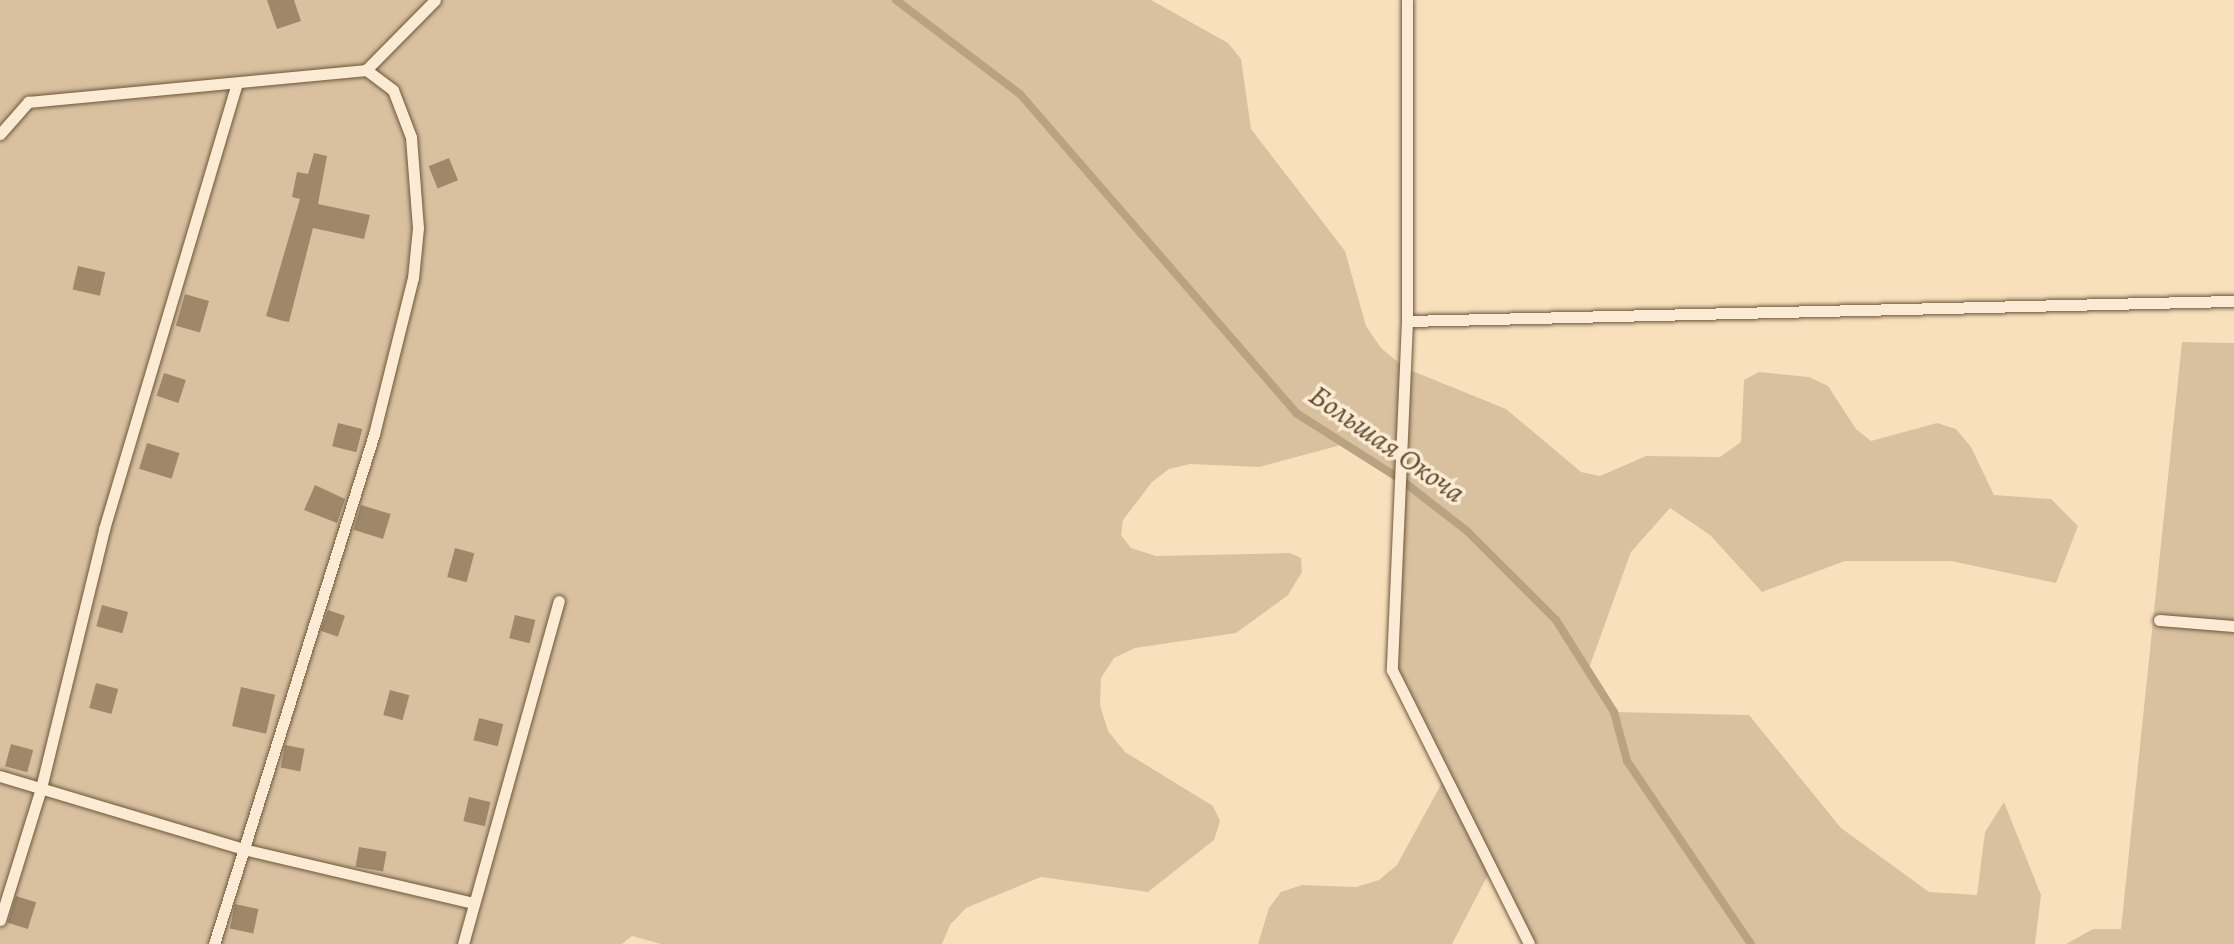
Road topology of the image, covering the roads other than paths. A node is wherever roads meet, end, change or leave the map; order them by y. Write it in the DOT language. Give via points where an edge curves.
graph roads {
  1 [pos="435,0"];
  2 [pos="1407,0"];
  3 [pos="366,70"];
  4 [pos="236,85"];
  5 [pos="0,134"];
  6 [pos="2234,301"];
  7 [pos="1407,321"];
  8 [pos="559,601"];
  9 [pos="2159,620"];
  10 [pos="2234,626"];
  11 [pos="0,776"];
  12 [pos="41,788"];
  13 [pos="243,849"];
  14 [pos="473,903"];
  15 [pos="0,920"];
  16 [pos="214,944"];
  17 [pos="463,944"];
  18 [pos="1529,944"];
  1 -- 3 [label="lane"];
  2 -- 7 [label="lane"];
  3 -- 4 [label="lane"];
  3 -- 13 [label="lane" via="393,90 411,137 418,228 413,278 374,434"];
  4 -- 5 [label="lane" via="28,102"];
  4 -- 12 [label="lane" via="104,529"];
  6 -- 7 [label="lane"];
  7 -- 18 [label="lane" via="1392,670"];
  8 -- 14 [label="lane"];
  9 -- 10 [label="lane"];
  11 -- 12 [label="lane"];
  12 -- 13 [label="lane"];
  12 -- 15 [label="lane"];
  13 -- 14 [label="lane"];
  13 -- 16 [label="lane"];
  14 -- 17 [label="lane"];
}
